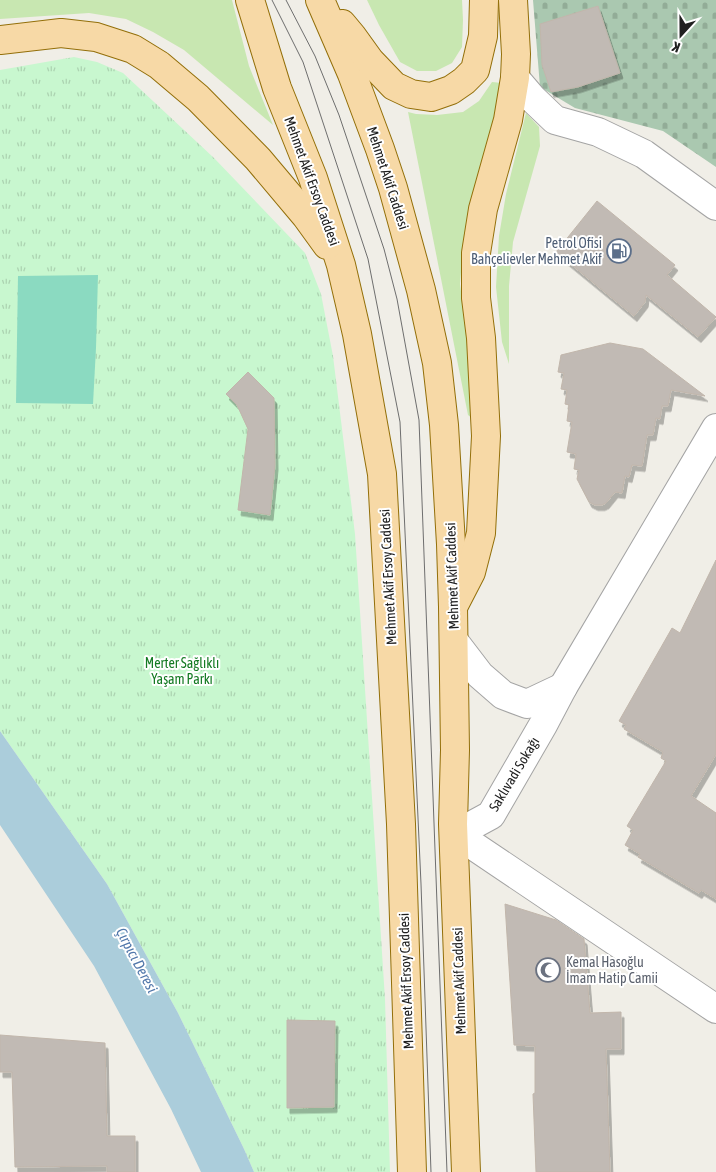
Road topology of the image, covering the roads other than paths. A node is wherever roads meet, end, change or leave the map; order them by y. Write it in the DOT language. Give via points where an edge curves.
graph roads {
  1 [pos="250,0"];
  2 [pos="320,0"];
  3 [pos="484,0"];
  4 [pos="513,0"];
  5 [pos="0,40"];
  6 [pos="515,78"];
  7 [pos="716,206"];
  8 [pos="342,264"];
  9 [pos="716,428"];
  10 [pos="453,607"];
  11 [pos="454,641"];
  12 [pos="563,687"];
  13 [pos="716,1009"];
  14 [pos="412,1172"];
  15 [pos="466,1172"];
  1 -- 8 [label="main road, Mehmet Akif Ersoy Caddesi" via="277,88 313,178"];
  2 -- 3 [label="main road" via="394,86 411,94 431,97 451,90 475,70 483,36"];
  2 -- 10 [label="main road, Mehmet Akif Caddesi" via="352,74 393,188 437,363 444,424"];
  4 -- 6 [label="main road"];
  5 -- 8 [label="main road" via="61,33 96,38 133,49 159,65 198,98 258,159"];
  6 -- 7 [label="street" via="555,120 598,132 644,154"];
  6 -- 10 [label="main road" via="508,120 483,209 476,253 486,436 481,532 470,572"];
  8 -- 14 [label="main road, Mehmet Akif Ersoy Caddesi" via="382,474 401,824"];
  9 -- 12 [label="street, Saklıvadi Sokağı"];
  10 -- 11 [label="main road, Mehmet Akif Caddesi"];
  11 -- 12 [label="street" via="480,675 502,696 528,704"];
  11 -- 15 [label="main road, Mehmet Akif Caddesi" via="453,824"];
  12 -- 13 [label="street, Saklıvadi Sokağı" via="491,815 456,834"];
}
